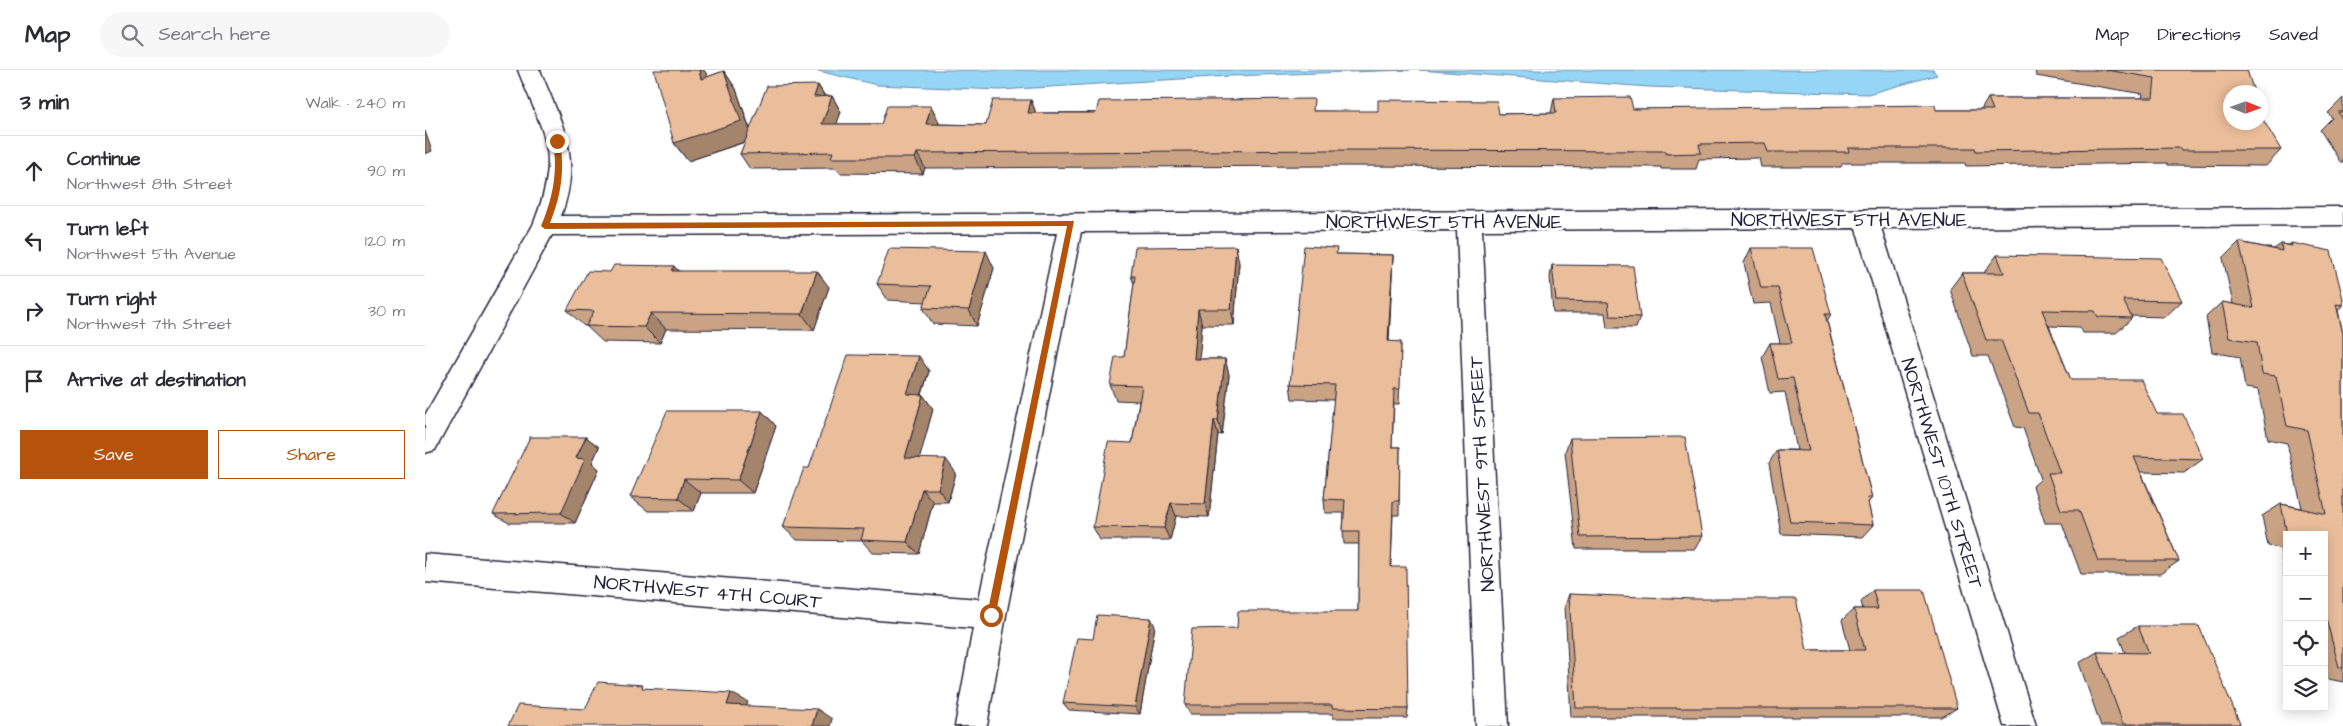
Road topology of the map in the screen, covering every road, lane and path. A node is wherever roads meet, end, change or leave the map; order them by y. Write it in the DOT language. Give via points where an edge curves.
graph roads {
  1 [pos="528,71"];
  2 [pos="2343,216"];
  3 [pos="1866,219"];
  4 [pos="1469,221"];
  5 [pos="1071,223"];
  6 [pos="545,226"];
  7 [pos="425,441"];
  8 [pos="425,568"];
  9 [pos="991,615"];
  10 [pos="971,726"];
  11 [pos="1492,726"];
  12 [pos="2020,726"];
  1 -- 6 [label="street" via="557,141 560,160 555,198"];
  2 -- 3 [label="street, NORTHWEST 5TH AVENUE"];
  3 -- 4 [label="street, NORTHWEST 5TH AVENUE"];
  3 -- 12 [label="street, NORTHWEST 10TH STREET"];
  4 -- 5 [label="street, NORTHWEST 5TH AVENUE"];
  4 -- 11 [label="street, NORTHWEST 9TH STREET"];
  5 -- 6 [label="street, NORTHWEST 5TH AVENUE"];
  5 -- 9 [label="street"];
  6 -- 7 [label="street"];
  8 -- 9 [label="street, NORTHWEST 4TH COURT"];
  9 -- 10 [label="street"];
}
